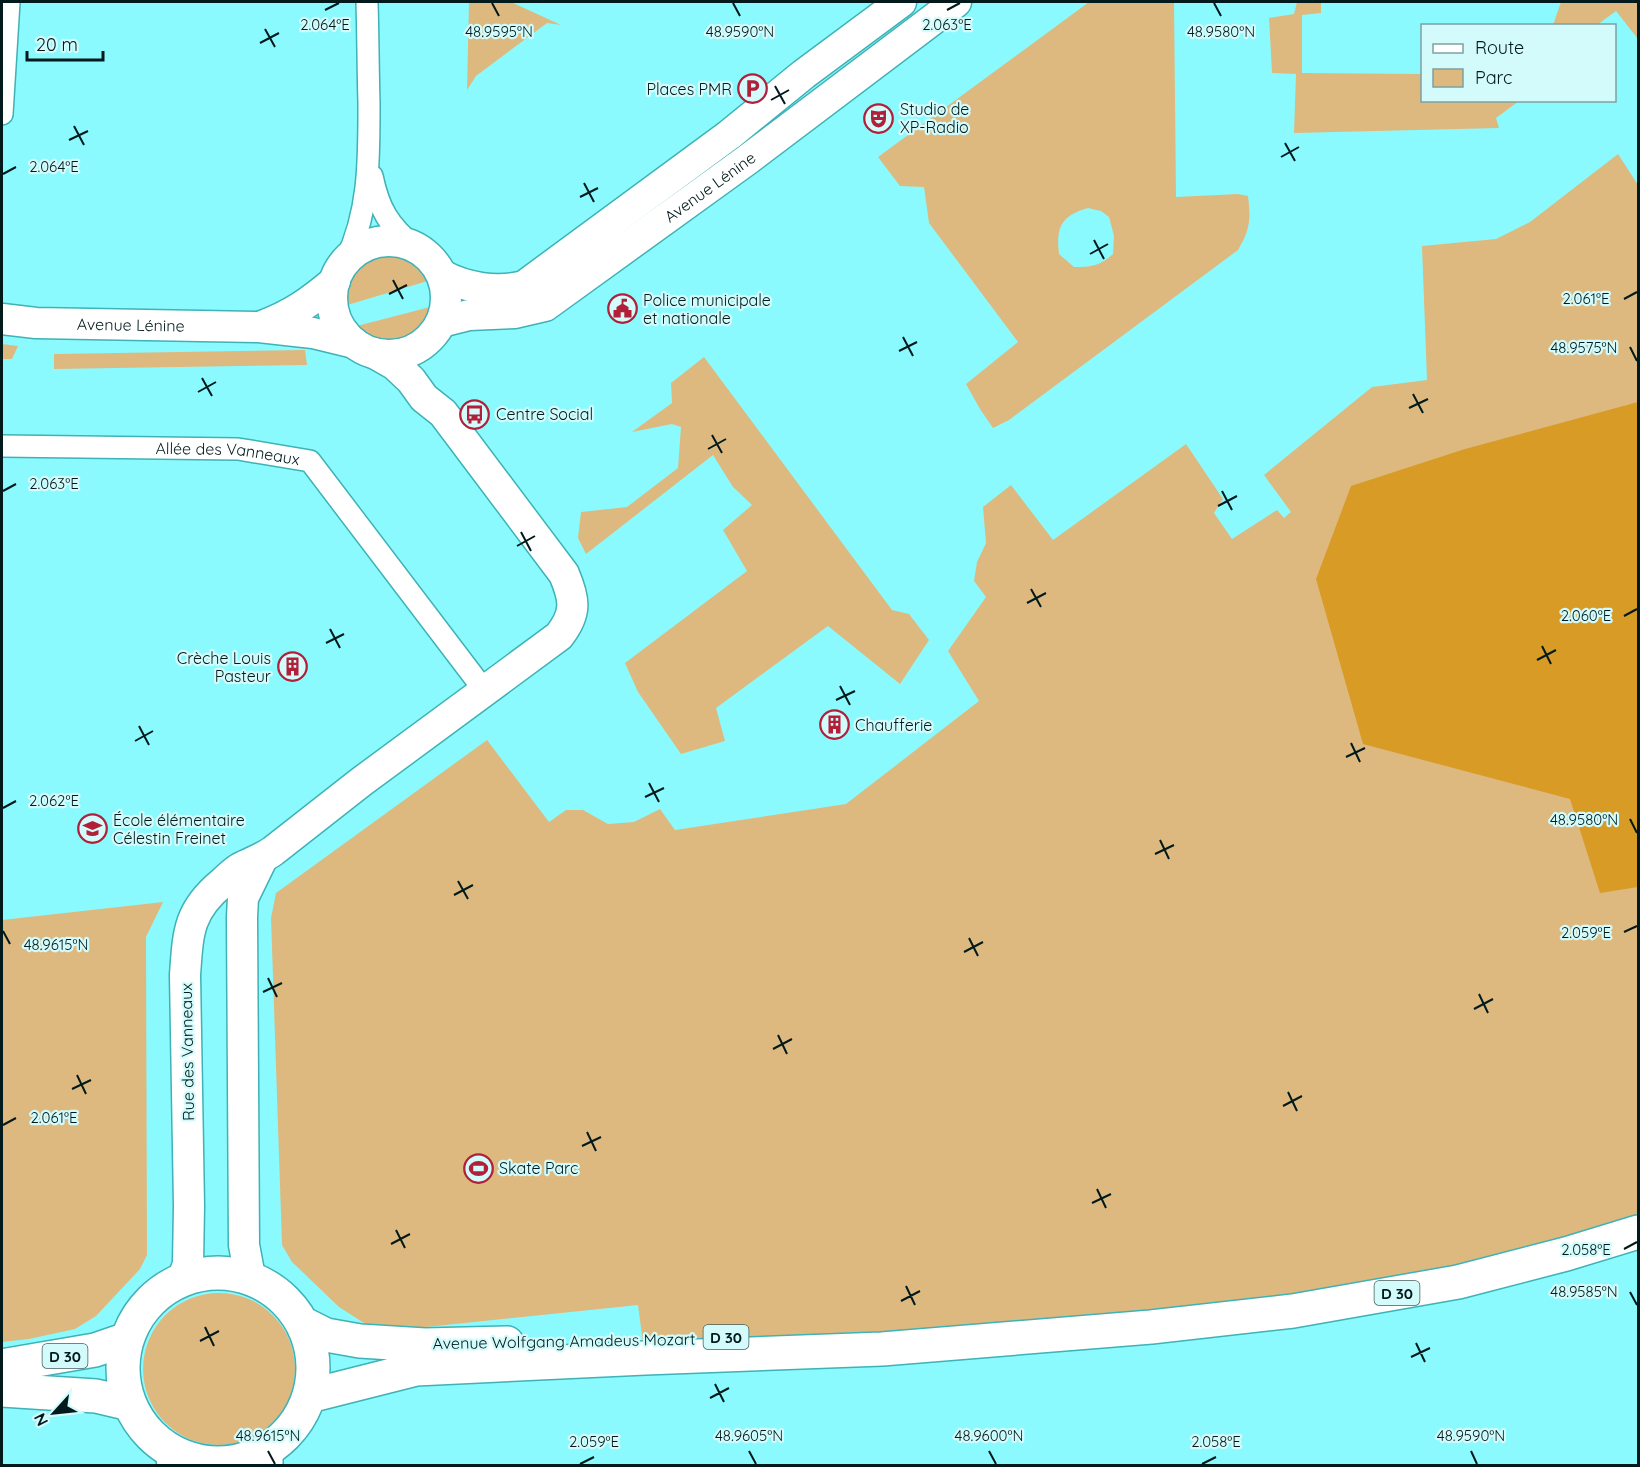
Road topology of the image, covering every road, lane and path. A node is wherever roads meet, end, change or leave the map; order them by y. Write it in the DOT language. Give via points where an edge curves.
graph roads {
  1 [pos="9,2"];
  2 [pos="367,2"];
  3 [pos="901,2"];
  4 [pos="956,2"];
  5 [pos="2,114"];
  6 [pos="370,164"];
  7 [pos="414,247"];
  8 [pos="340,272"];
  9 [pos="442,275"];
  10 [pos="2,319"];
  11 [pos="259,327"];
  12 [pos="437,329"];
  13 [pos="364,348"];
  14 [pos="443,413"];
  15 [pos="2,446"];
  16 [pos="484,690"];
  17 [pos="262,859"];
  18 [pos="1638,1232"];
  19 [pos="250,1277"];
  20 [pos="183,1278"];
  21 [pos="304,1324"];
  22 [pos="1151,1327"];
  23 [pos="127,1339"];
  24 [pos="2,1366"];
  25 [pos="2,1390"];
  26 [pos="309,1396"];
  27 [pos="130,1404"];
  28 [pos="272,1456"];
  29 [pos="167,1458"];
  1 -- 5 [label="street"];
  2 -- 6 [label="street"];
  3 -- 9 [label="street, Avenue Lénine" via="524,286 508,290 476,287 457,284"];
  4 -- 12 [label="street, Avenue Lénine" via="545,306 515,313 469,315"];
  6 -- 7 [label="street" via="376,197 384,214"];
  6 -- 8 [label="street" via="362,220"];
  7 -- 8 [label="street" via="383,241 365,246"];
  7 -- 9 [label="street" via="432,260"];
  8 -- 11 [label="street, Avenue Lénine" via="304,307"];
  8 -- 13 [label="street" via="333,304 335,315 339,326"];
  9 -- 12 [label="street" via="446,307"];
  10 -- 11 [label="street, Avenue Lénine"];
  11 -- 13 [label="street, Avenue Lénine" via="313,333"];
  12 -- 13 [label="street" via="420,346 406,352 388,355"];
  12 -- 14 [label="street" via="425,358 428,378"];
  13 -- 14 [label="street" via="395,365"];
  14 -- 16 [label="street, Rue des Vanneaux" via="564,574 572,594 573,609 559,636"];
  15 -- 16 [label="street, Allée des Vanneaux" via="238,449 310,461"];
  16 -- 17 [label="street, Rue des Vanneaux"];
  17 -- 19 [label="street, Rue des Vanneaux" via="243,898 242,917 244,1245"];
  17 -- 20 [label="street, Rue des Vanneaux" via="239,869 214,890 196,910 191,927 185,975 189,1215 188,1264"];
  18 -- 22 [label="main road, Avenue Wolfgang Amadeus Mozart / D 30" via="1458,1282 1293,1311"];
  19 -- 20 [label="main road" via="216,1272"];
  19 -- 21 [label="main road" via="278,1293"];
  20 -- 23 [label="main road" via="145,1306"];
  21 -- 22 [label="main road, Avenue Wolfgang Amadeus Mozart / D 30" via="326,1335 350,1340 425,1345"];
  21 -- 26 [label="main road" via="313,1356"];
  22 -- 26 [label="main road, Avenue Wolfgang Amadeus Mozart / D 30" via="882,1349 416,1369"];
  23 -- 24 [label="main road, D 30" via="95,1350"];
  23 -- 27 [label="main road" via="123,1371"];
  25 -- 27 [label="main road" via="96,1396"];
  26 -- 28 [label="main road" via="296,1423"];
  27 -- 29 [label="main road"];
  28 -- 29 [label="main road" via="223,1462"];
}
